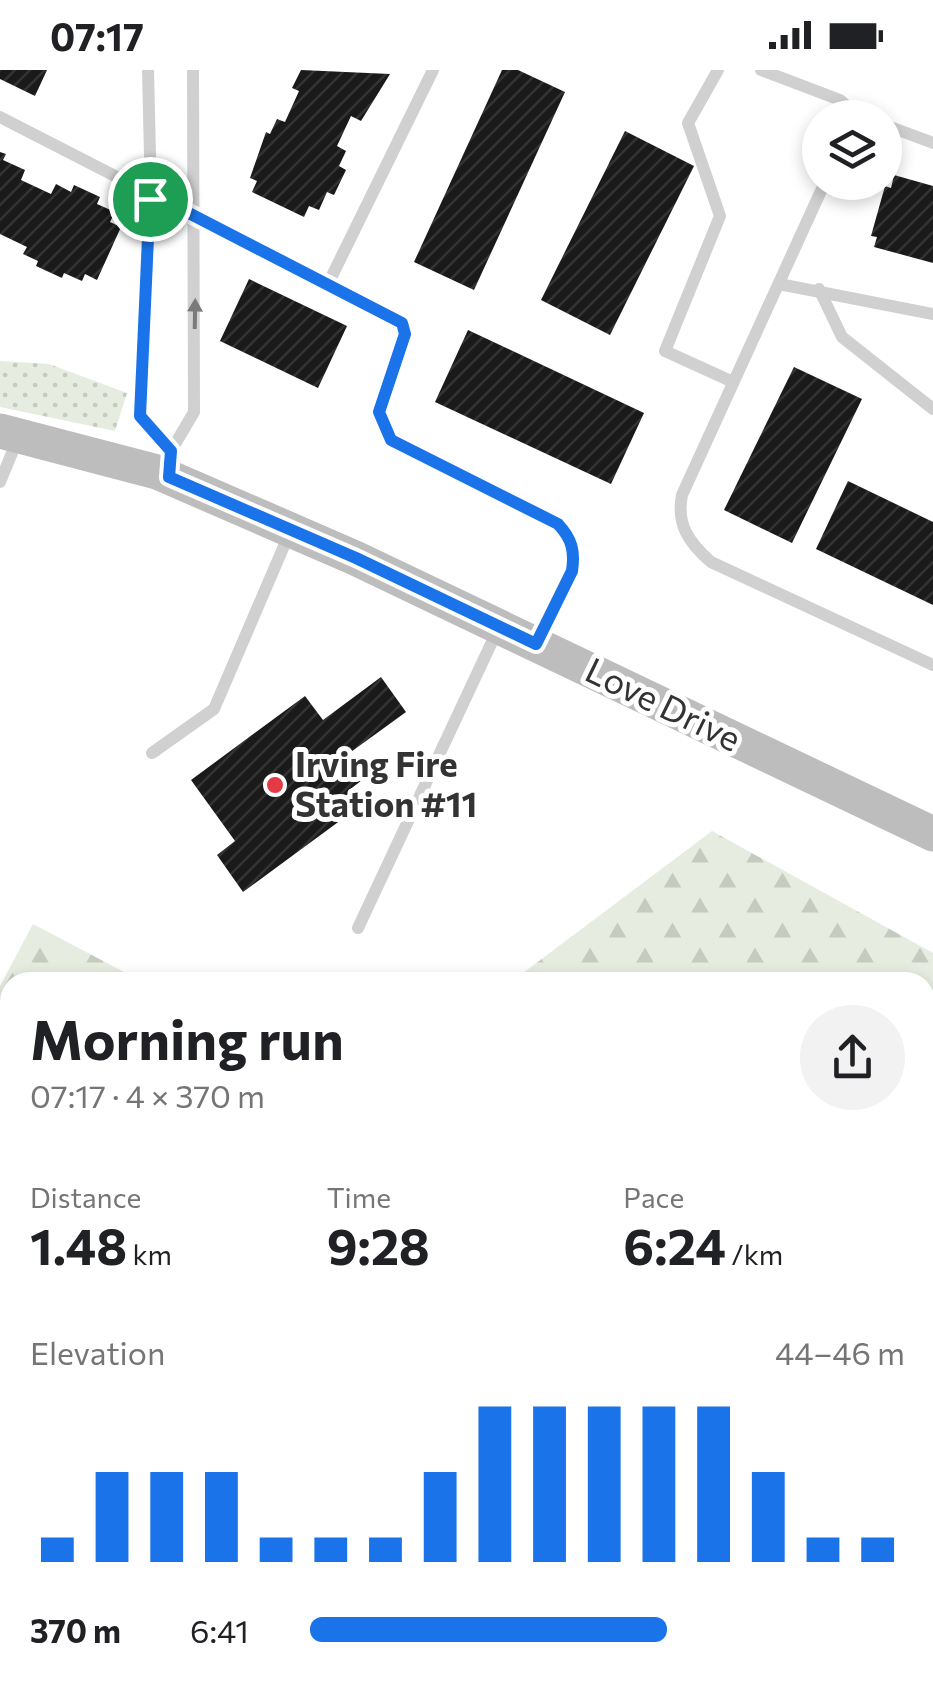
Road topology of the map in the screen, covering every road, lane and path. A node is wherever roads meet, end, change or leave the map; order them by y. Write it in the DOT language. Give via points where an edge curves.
graph roads {
  1 [pos="148,70"];
  2 [pos="194,70"];
  3 [pos="433,70"];
  4 [pos="718,70"];
  5 [pos="761,70"];
  6 [pos="840,100"];
  7 [pos="0,117"];
  8 [pos="902,132"];
  9 [pos="933,142"];
  10 [pos="150,193"];
  11 [pos="818,200"];
  12 [pos="194,215"];
  13 [pos="329,282"];
  14 [pos="779,284"];
  15 [pos="819,290"];
  16 [pos="933,314"];
  17 [pos="733,382"];
  18 [pos="933,409"];
  19 [pos="10,433"];
  20 [pos="170,464"];
  21 [pos="0,482"];
  22 [pos="291,530"];
  23 [pos="499,626"];
  24 [pos="536,644"];
  25 [pos="933,665"];
  26 [pos="152,753"];
  27 [pos="933,834"];
  28 [pos="358,928"];
  1 -- 10 [label="lane"];
  2 -- 12 [label="lane"];
  3 -- 13 [label="lane"];
  4 -- 17 [label="lane" via="688,123 720,216 665,352"];
  5 -- 6 [label="lane"];
  7 -- 10 [label="lane"];
  8 -- 9 [label="lane"];
  10 -- 12 [label="lane"];
  10 -- 20 [label="lane" via="140,416"];
  11 -- 14 [label="lane"];
  12 -- 13 [label="lane"];
  20 -- 12 [label="lane, one-way" via="194,412"];
  13 -- 24 [label="lane" via="402,323 405,334 379,412 391,440 568,535 572,571"];
  14 -- 15 [label="lane"];
  14 -- 17 [label="lane"];
  15 -- 16 [label="lane"];
  15 -- 18 [label="lane" via="842,337"];
  17 -- 25 [label="lane" via="682,495 678,511 690,542 711,562"];
  19 -- 20 [label="street, Love Drive"];
  19 -- 21 [label="lane"];
  20 -- 22 [label="street, Love Drive"];
  22 -- 23 [label="street, Love Drive"];
  22 -- 26 [label="lane" via="214,708"];
  23 -- 24 [label="street, Love Drive"];
  23 -- 28 [label="lane"];
  24 -- 27 [label="street, Love Drive"];
}
